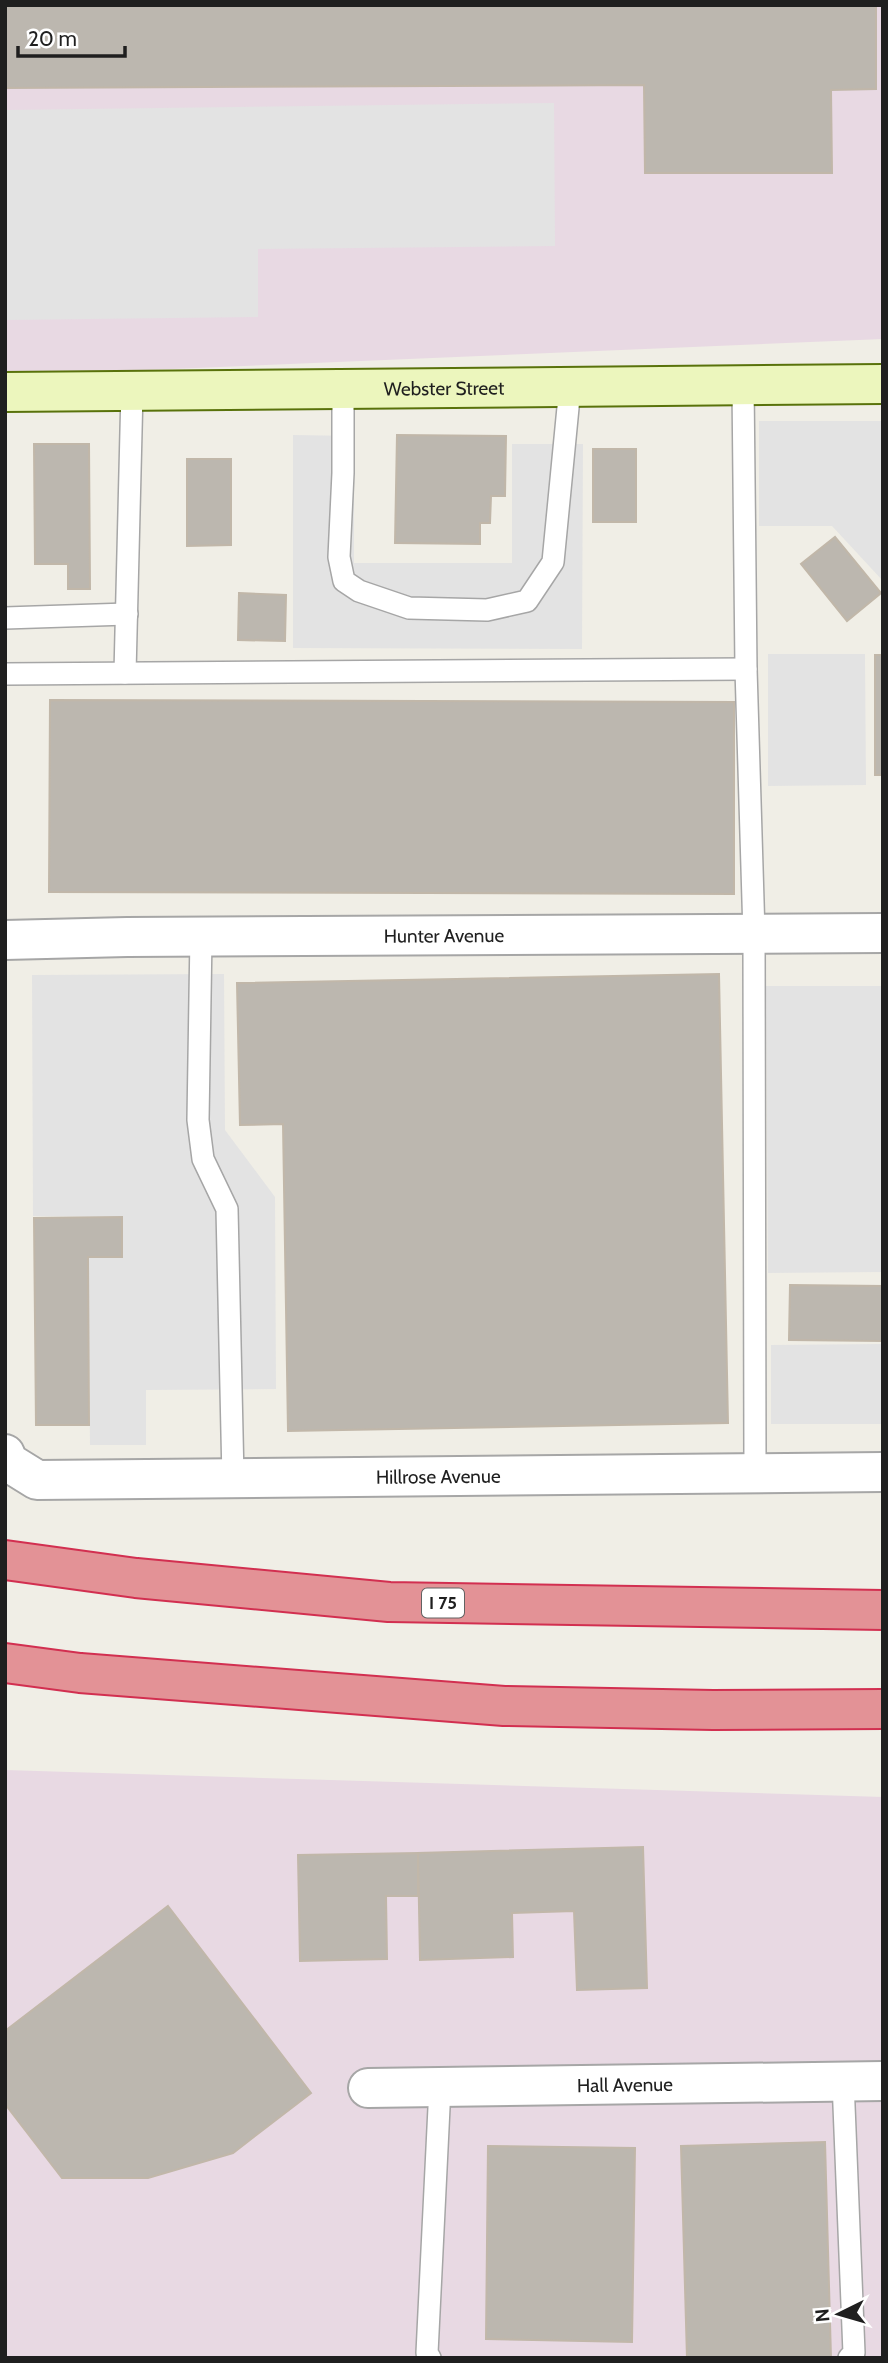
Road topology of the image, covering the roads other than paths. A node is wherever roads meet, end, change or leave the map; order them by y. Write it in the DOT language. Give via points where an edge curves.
graph roads {
  1 [pos="883,384"];
  2 [pos="743,385"];
  3 [pos="570,387"];
  4 [pos="344,389"];
  5 [pos="132,391"];
  6 [pos="5,393"];
  7 [pos="127,614"];
  8 [pos="5,618"];
  9 [pos="746,669"];
  10 [pos="125,673"];
  11 [pos="5,674"];
  12 [pos="883,933"];
  13 [pos="754,934"];
  14 [pos="201,936"];
  15 [pos="5,940"];
  16 [pos="5,1454"];
  17 [pos="755,1472"];
  18 [pos="883,1472"];
  19 [pos="233,1478"];
  20 [pos="5,1560"];
  21 [pos="883,1609"];
  22 [pos="5,1663"];
  23 [pos="883,1709"];
  24 [pos="843,2081"];
  25 [pos="883,2081"];
  26 [pos="440,2087"];
  27 [pos="368,2088"];
  28 [pos="430,2358"];
  29 [pos="849,2358"];
  1 -- 2 [label="street, Webster Street"];
  2 -- 3 [label="street, Webster Street"];
  2 -- 9 [label="lane"];
  3 -- 4 [label="street, Webster Street"];
  3 -- 4 [label="lane" via="553,562 527,601 487,610 410,608 359,591 344,581 339,557"];
  4 -- 5 [label="street, Webster Street"];
  5 -- 6 [label="street, Webster Street"];
  5 -- 7 [label="lane"];
  7 -- 8 [label="lane"];
  7 -- 10 [label="lane"];
  9 -- 10 [label="lane"];
  9 -- 13 [label="lane"];
  10 -- 11 [label="lane"];
  12 -- 13 [label="street, Hunter Avenue"];
  13 -- 14 [label="street, Hunter Avenue"];
  13 -- 17 [label="lane"];
  14 -- 15 [label="street, Hunter Avenue"];
  14 -- 19 [label="lane" via="198,1120 203,1159 228,1209"];
  16 -- 19 [label="street, Hillrose Avenue" via="8,1462 37,1480"];
  17 -- 18 [label="street, Hillrose Avenue"];
  17 -- 19 [label="street, Hillrose Avenue"];
  20 -- 21 [label="highway, I 75" via="136,1578 389,1602"];
  22 -- 23 [label="highway" via="80,1673 504,1706"];
  24 -- 25 [label="street, Hall Avenue"];
  24 -- 26 [label="street, Hall Avenue"];
  24 -- 29 [label="lane" via="854,2353"];
  26 -- 27 [label="street, Hall Avenue"];
  26 -- 28 [label="lane"];
}
